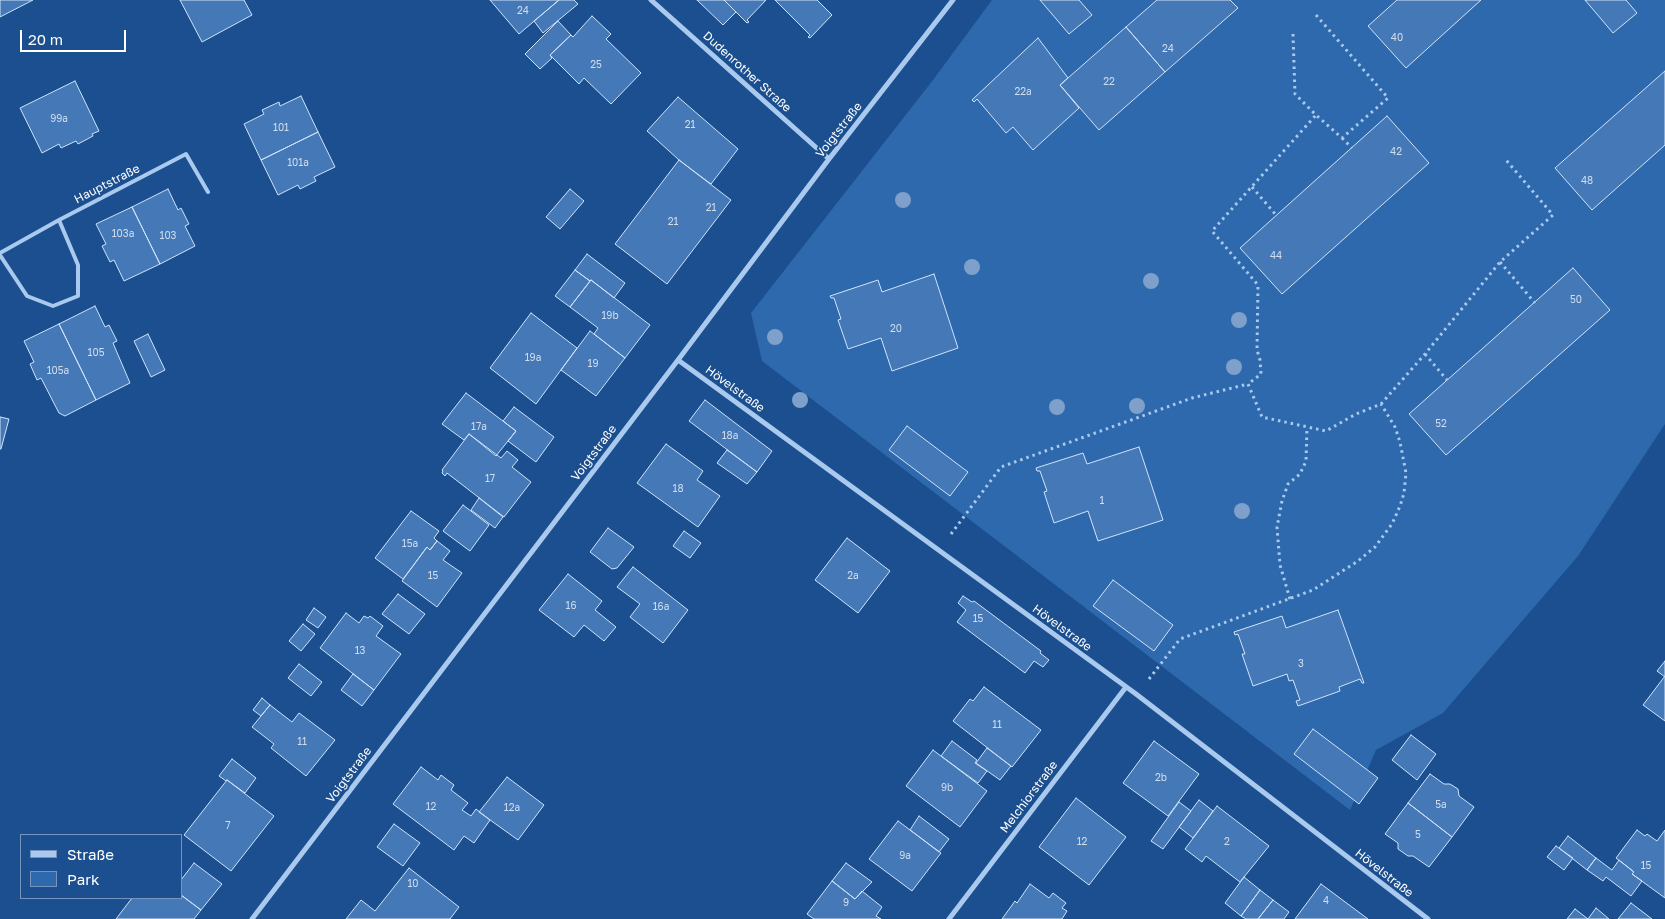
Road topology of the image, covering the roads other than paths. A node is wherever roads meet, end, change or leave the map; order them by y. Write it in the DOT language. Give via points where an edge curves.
graph roads {
  1 [pos="651,0"];
  2 [pos="953,0"];
  3 [pos="829,159"];
  4 [pos="208,192"];
  5 [pos="58,220"];
  6 [pos="0,254"];
  7 [pos="678,360"];
  8 [pos="1126,687"];
  9 [pos="252,919"];
  10 [pos="949,919"];
  11 [pos="1428,919"];
  1 -- 3 [label="street, Dudenrother Straße"];
  2 -- 3 [label="street, Voigtstraße"];
  3 -- 7 [label="street, Voigtstraße"];
  4 -- 5 [label="lane, Hauptstraße" via="186,154"];
  5 -- 6 [label="lane, Hauptstraße"];
  5 -- 6 [label="lane" via="78,266 78,296 53,306 27,296"];
  7 -- 8 [label="street, Hövelstraße"];
  7 -- 9 [label="street, Voigtstraße"];
  8 -- 10 [label="street, Melchiorstraße"];
  8 -- 11 [label="street, Hövelstraße"];
}
